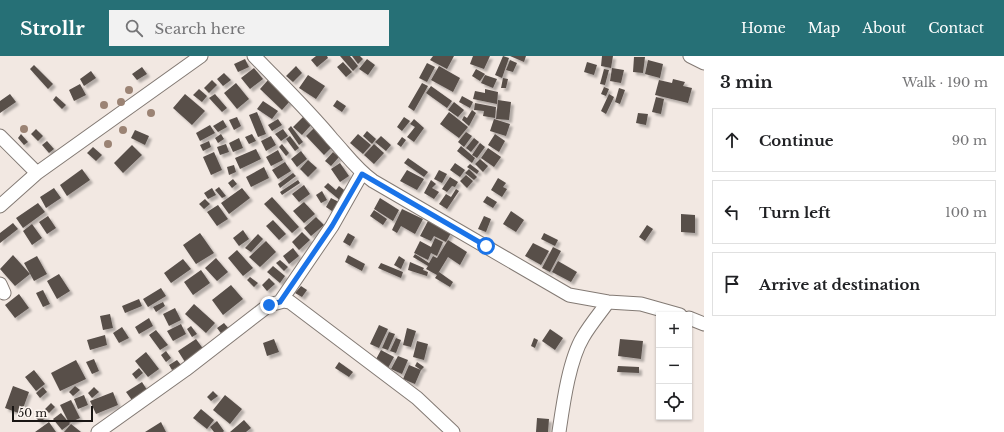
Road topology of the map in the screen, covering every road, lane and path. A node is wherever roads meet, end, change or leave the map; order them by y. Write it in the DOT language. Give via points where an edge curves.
graph roads {
  1 [pos="201,56"];
  2 [pos="254,56"];
  3 [pos="690,56"];
  4 [pos="704,63"];
  5 [pos="0,136"];
  6 [pos="38,174"];
  7 [pos="362,174"];
  8 [pos="0,206"];
  9 [pos="280,302"];
  10 [pos="608,302"];
  11 [pos="669,312"];
  12 [pos="692,319"];
  13 [pos="704,324"];
  14 [pos="98,432"];
  15 [pos="453,432"];
  16 [pos="559,432"];
  1 -- 6 [label="street"];
  2 -- 7 [label="street" via="333,139"];
  3 -- 4 [label="street"];
  5 -- 6 [label="street"];
  6 -- 8 [label="street"];
  7 -- 9 [label="street" via="332,226"];
  7 -- 10 [label="street" via="569,296"];
  9 -- 14 [label="street" via="269,305 185,370"];
  9 -- 15 [label="street" via="290,302 417,398"];
  10 -- 11 [label="street" via="641,304"];
  10 -- 16 [label="street" via="582,338 576,352 562,405"];
  12 -- 13 [label="street"];
}
